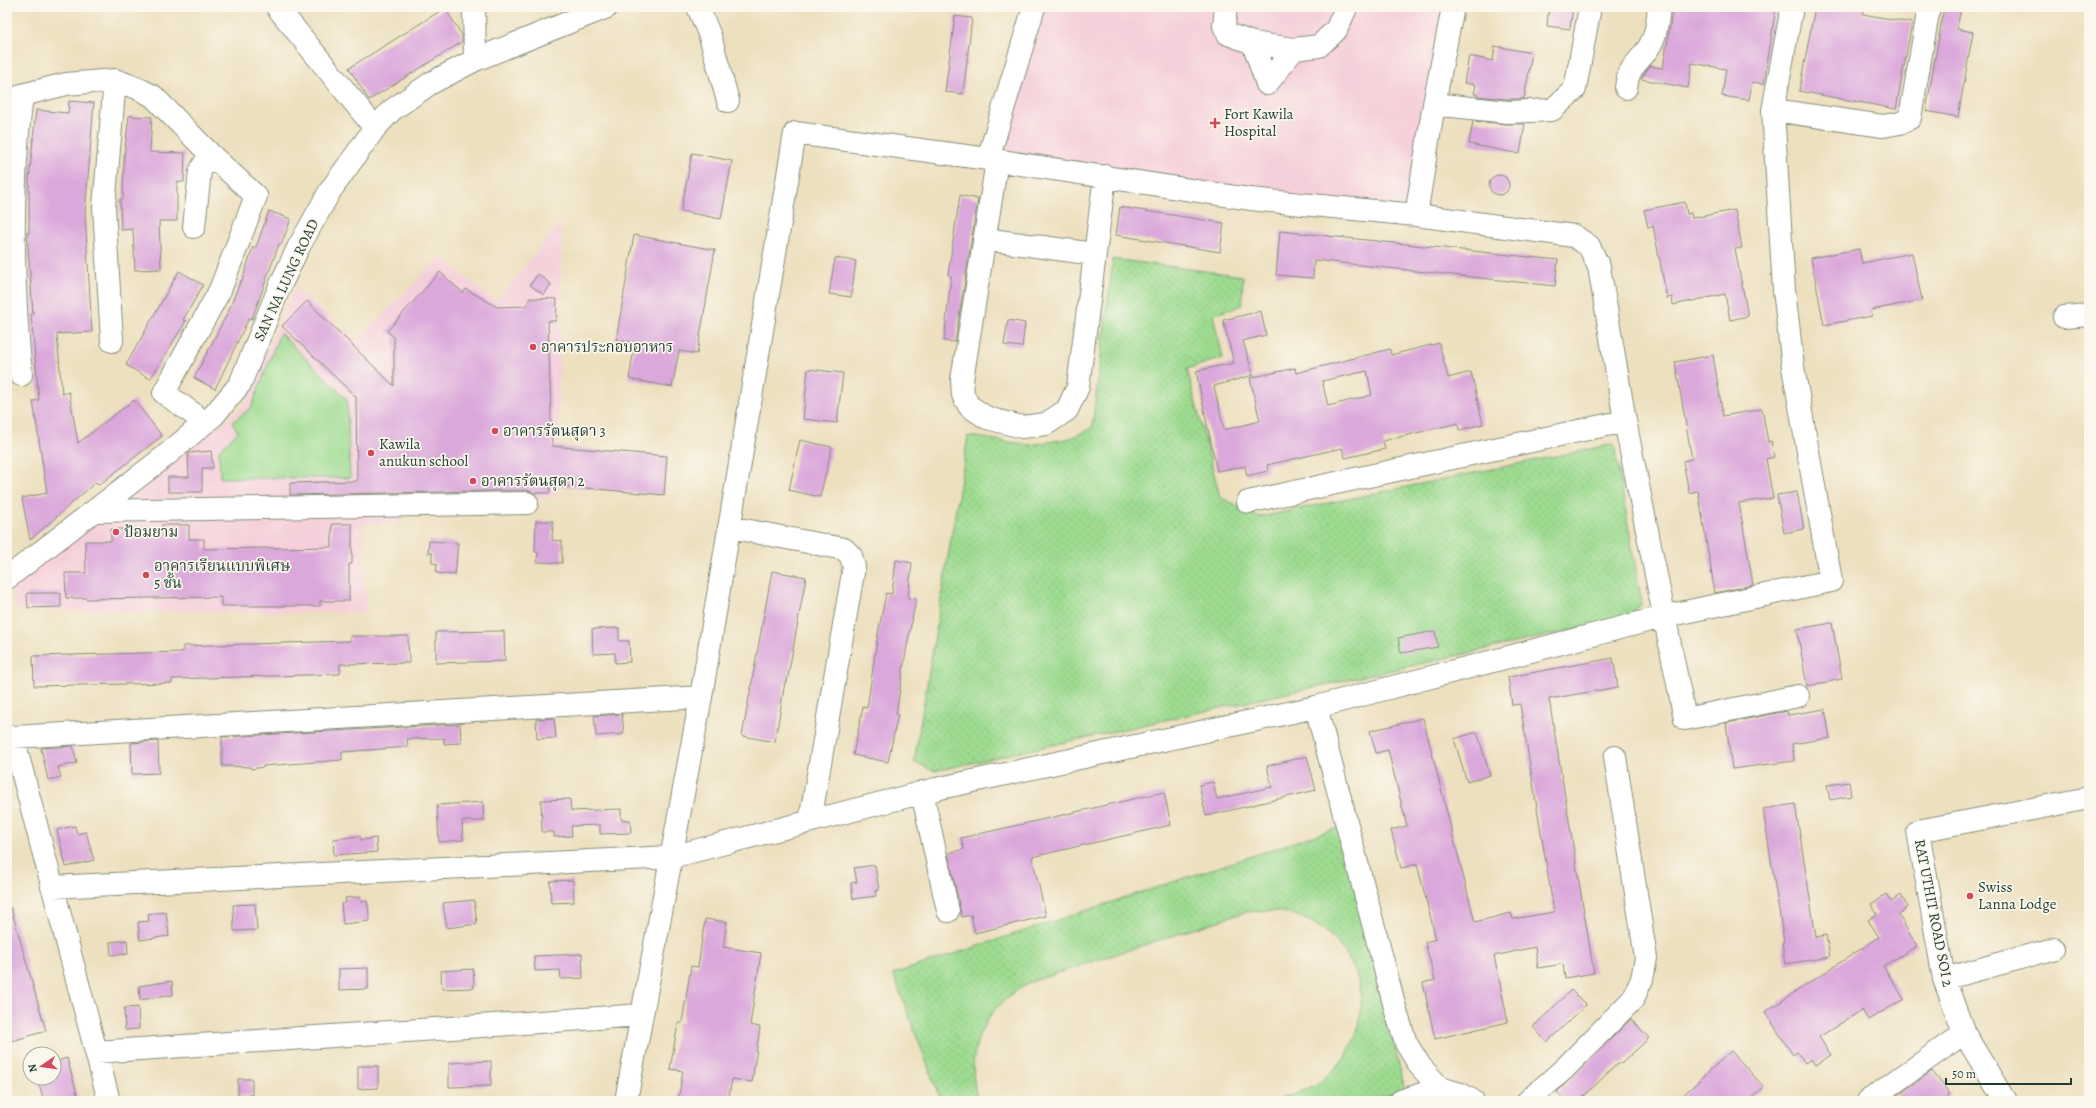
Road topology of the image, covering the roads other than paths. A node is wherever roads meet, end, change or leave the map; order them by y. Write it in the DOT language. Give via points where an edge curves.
graph roads {
  1 [pos="277,7"];
  2 [pos="474,7"];
  3 [pos="607,7"];
  4 [pos="698,7"];
  5 [pos="1034,7"];
  6 [pos="1226,7"];
  7 [pos="1342,7"];
  8 [pos="1346,7"];
  9 [pos="1453,7"];
  10 [pos="1590,7"];
  11 [pos="1659,7"];
  12 [pos="1792,7"];
  13 [pos="1929,7"];
  14 [pos="1253,44"];
  15 [pos="1294,49"];
  16 [pos="475,60"];
  17 [pos="115,80"];
  18 [pos="1626,88"];
  19 [pos="728,101"];
  20 [pos="1434,104"];
  21 [pos="1773,110"];
  22 [pos="375,128"];
  23 [pos="210,154"];
  24 [pos="993,160"];
  25 [pos="1104,176"];
  26 [pos="1416,215"];
  27 [pos="194,227"];
  28 [pos="984,239"];
  29 [pos="1094,254"];
  30 [pos="2089,316"];
  31 [pos="2064,317"];
  32 [pos="112,341"];
  33 [pos="21,375"];
  34 [pos="1626,421"];
  35 [pos="202,425"];
  36 [pos="1248,502"];
  37 [pos="527,503"];
  38 [pos="94,512"];
  39 [pos="729,527"];
  40 [pos="7,578"];
  41 [pos="1666,616"];
  42 [pos="1798,696"];
  43 [pos="701,697"];
  44 [pos="1316,707"];
  45 [pos="1615,757"];
  46 [pos="922,792"];
  47 [pos="2089,798"];
  48 [pos="810,821"];
  49 [pos="671,857"];
  50 [pos="52,887"];
  51 [pos="948,911"];
  52 [pos="2053,949"];
  53 [pos="1944,979"];
  54 [pos="642,1015"];
  55 [pos="1964,1033"];
  56 [pos="96,1052"];
  57 [pos="1440,1088"];
  58 [pos="109,1101"];
  59 [pos="626,1101"];
  60 [pos="1401,1101"];
  61 [pos="1473,1101"];
  62 [pos="1528,1101"];
  63 [pos="1868,1101"];
  64 [pos="2005,1101"];
  1 -- 22 [label="street"];
  2 -- 16 [label="street"];
  3 -- 16 [label="street, SAN NA LUNG ROAD"];
  4 -- 19 [label="street" via="710,36"];
  5 -- 24 [label="street"];
  6 -- 14 [label="street" via="1224,26 1228,34"];
  7 -- 8 [label="street"];
  8 -- 15 [label="street" via="1336,30 1319,46"];
  9 -- 20 [label="street"];
  10 -- 20 [label="street" via="1575,89 1552,110 1507,112"];
  11 -- 18 [label="street" via="1656,33 1649,48 1633,65"];
  12 -- 21 [label="street"];
  13 -- 21 [label="street" via="1910,118 1883,126"];
  14 -- 15 [label="street"];
  14 -- 15 [label="street" via="1267,84"];
  16 -- 22 [label="street, SAN NA LUNG ROAD" via="431,83 392,110"];
  17 -- 23 [label="street" via="153,96"];
  17 -- 32 [label="street" via="104,207"];
  17 -- 33 [label="street" via="66,84 22,95 16,144 12,229"];
  20 -- 26 [label="street"];
  21 -- 41 [label="street" via="1784,290 1793,367 1831,581"];
  22 -- 35 [label="street, SAN NA LUNG ROAD" via="330,191 298,248 240,384 214,415"];
  23 -- 27 [label="street" via="200,171"];
  23 -- 35 [label="street" via="256,196 220,290 164,393 195,415"];
  24 -- 25 [label="street"];
  24 -- 28 [label="street"];
  24 -- 39 [label="street" via="795,133"];
  25 -- 26 [label="street" via="1250,199"];
  25 -- 29 [label="street"];
  26 -- 34 [label="street" via="1574,236 1589,246 1599,267"];
  28 -- 29 [label="street"];
  28 -- 29 [label="street" via="962,380 963,395 969,406 987,418 1022,427 1046,424 1067,410 1078,387"];
  30 -- 31 [label="street"];
  34 -- 36 [label="street"];
  34 -- 41 [label="street"];
  35 -- 38 [label="street, SAN NA LUNG ROAD"];
  37 -- 38 [label="street"];
  38 -- 40 [label="street, SAN NA LUNG ROAD"];
  39 -- 43 [label="street"];
  39 -- 48 [label="street" via="844,550 851,556 854,567"];
  41 -- 42 [label="street" via="1685,719"];
  41 -- 44 [label="street"];
  43 -- 49 [label="street"];
  43 -- 50 [label="street" via="13,737"];
  44 -- 46 [label="street"];
  44 -- 57 [label="street" via="1399,1022 1406,1042 1420,1066"];
  45 -- 62 [label="street" via="1646,958 1642,979 1633,999 1565,1068"];
  46 -- 48 [label="street"];
  46 -- 51 [label="street"];
  47 -- 53 [label="street, RAT UTHIT ROAD SOI 2" via="1918,831"];
  48 -- 49 [label="street"];
  49 -- 50 [label="street"];
  49 -- 54 [label="street"];
  50 -- 56 [label="street"];
  52 -- 53 [label="street"];
  53 -- 55 [label="street, RAT UTHIT ROAD SOI 2"];
  54 -- 56 [label="street"];
  54 -- 59 [label="street"];
  55 -- 63 [label="street"];
  55 -- 64 [label="street, RAT UTHIT ROAD SOI 2"];
  56 -- 58 [label="street"];
  57 -- 60 [label="street"];
  57 -- 61 [label="street" via="1461,1094"];
}
